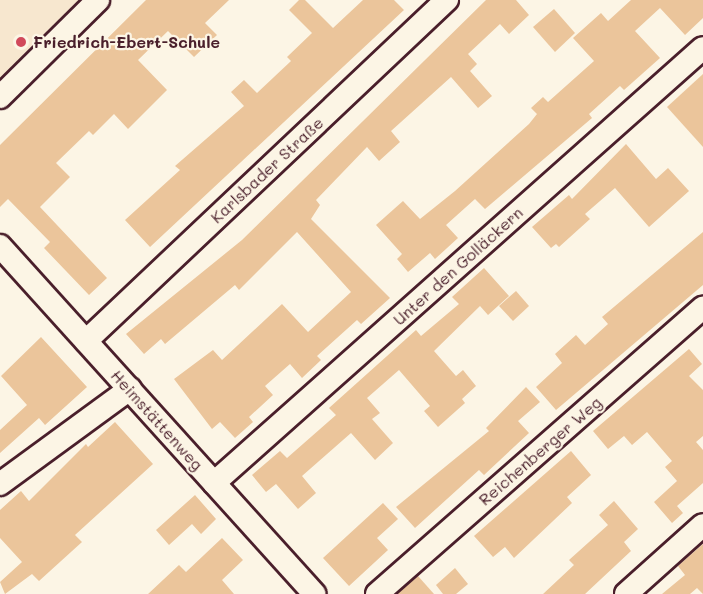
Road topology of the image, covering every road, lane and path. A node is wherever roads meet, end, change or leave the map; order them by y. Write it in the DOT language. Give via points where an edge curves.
graph roads {
  1 [pos="98,0"];
  2 [pos="447,0"];
  3 [pos="703,48"];
  4 [pos="0,97"];
  5 [pos="0,246"];
  6 [pos="703,308"];
  7 [pos="86,341"];
  8 [pos="130,389"];
  9 [pos="214,483"];
  10 [pos="0,484"];
  11 [pos="703,525"];
  12 [pos="313,594"];
  13 [pos="377,594"];
  14 [pos="626,594"];
  1 -- 4 [label="street"];
  2 -- 7 [label="street, Karlsbader Straße"];
  3 -- 9 [label="street, Unter den Golläckern"];
  5 -- 7 [label="street, Heimstättenweg"];
  6 -- 13 [label="street, Reichenberger Weg"];
  7 -- 8 [label="street, Heimstättenweg"];
  8 -- 9 [label="street, Heimstättenweg"];
  8 -- 10 [label="street"];
  9 -- 12 [label="street, Heimstättenweg"];
  11 -- 14 [label="street"];
}
